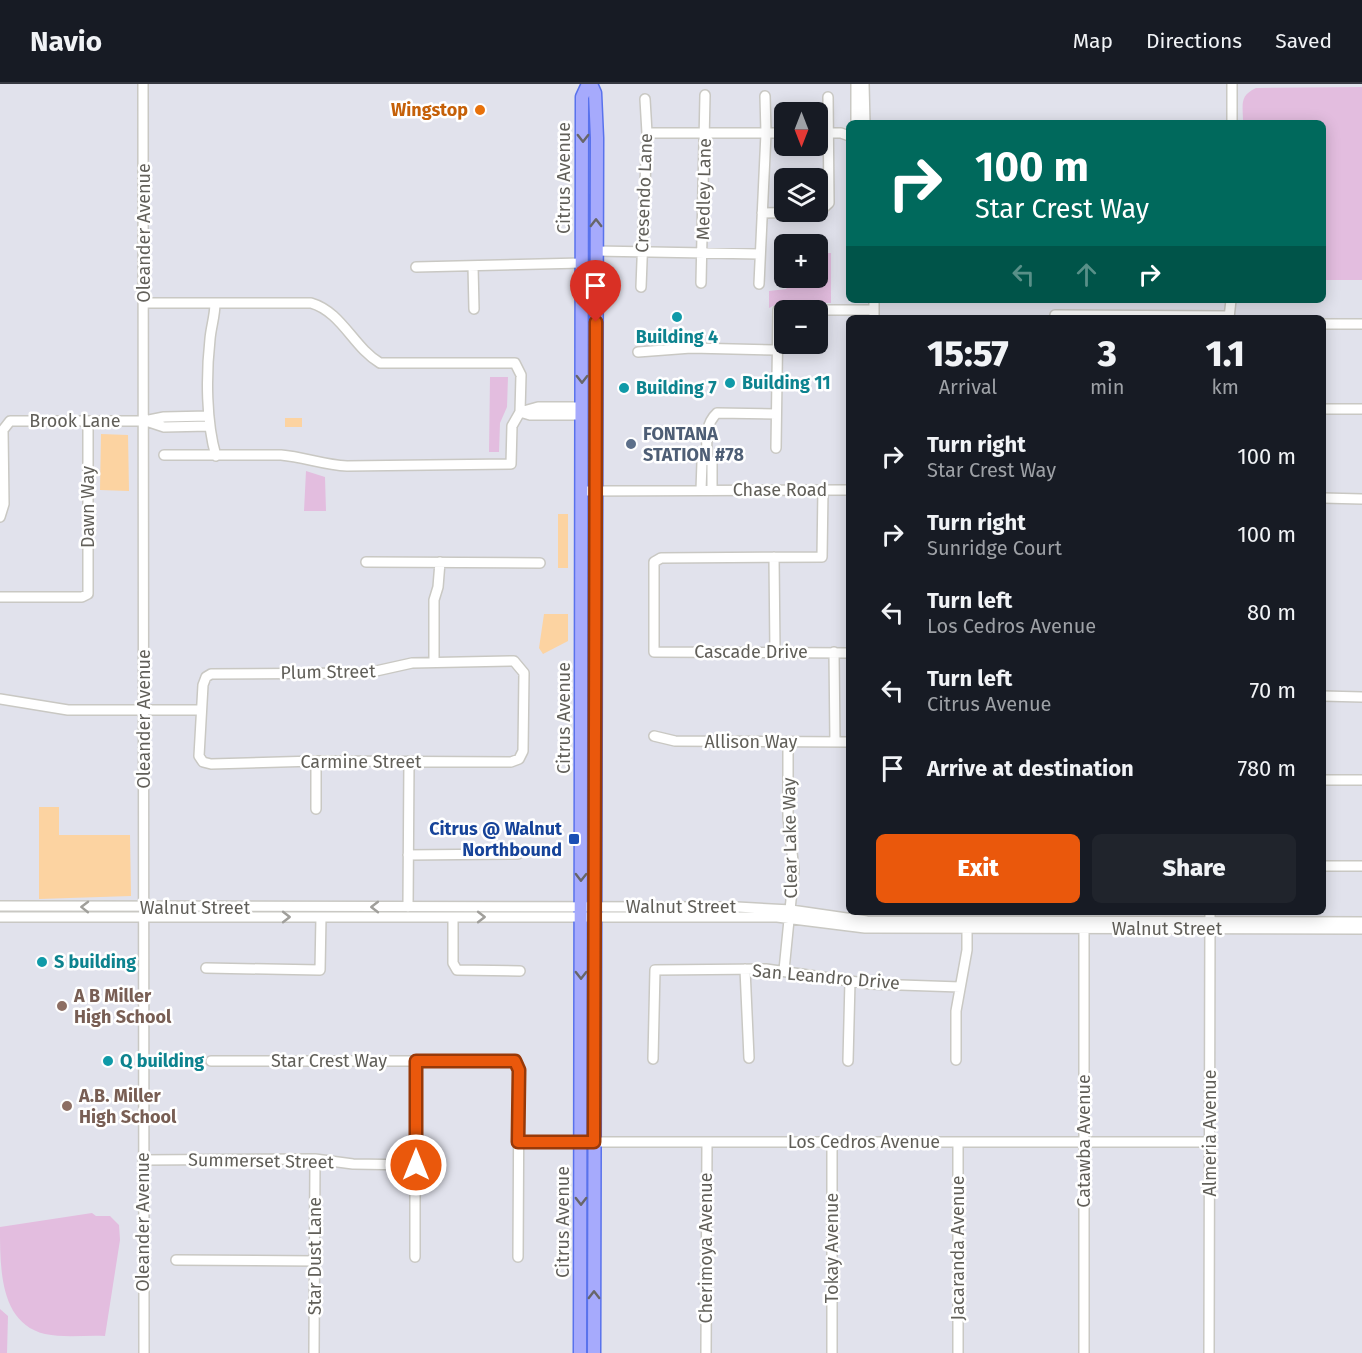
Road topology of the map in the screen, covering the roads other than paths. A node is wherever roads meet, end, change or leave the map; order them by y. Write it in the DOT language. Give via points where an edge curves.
graph roads {
  1 [pos="144,84"];
  2 [pos="590,84"];
  3 [pos="856,84"];
  4 [pos="864,84"];
  5 [pos="1232,84"];
  6 [pos="705,95"];
  7 [pos="765,96"];
  8 [pos="828,97"];
  9 [pos="645,99"];
  10 [pos="856,120"];
  11 [pos="864,120"];
  12 [pos="1232,120"];
  13 [pos="705,132"];
  14 [pos="846,132"];
  15 [pos="647,133"];
  16 [pos="766,133"];
  17 [pos="774,133"];
  18 [pos="829,133"];
  19 [pos="762,213"];
  20 [pos="596,251"];
  21 [pos="642,252"];
  22 [pos="702,254"];
  23 [pos="760,254"];
  24 [pos="582,263"];
  25 [pos="473,266"];
  26 [pos="416,267"];
  27 [pos="701,283"];
  28 [pos="759,284"];
  29 [pos="640,286"];
  30 [pos="144,303"];
  31 [pos="215,303"];
  32 [pos="474,309"];
  33 [pos="828,309"];
  34 [pos="874,309"];
  35 [pos="1326,324"];
  36 [pos="1362,324"];
  37 [pos="774,350"];
  38 [pos="638,352"];
  39 [pos="776,354"];
  40 [pos="1326,409"];
  41 [pos="1362,409"];
  42 [pos="582,411"];
  43 [pos="520,412"];
  44 [pos="776,414"];
  45 [pos="88,421"];
  46 [pos="144,421"];
  47 [pos="209,421"];
  48 [pos="776,448"];
  49 [pos="164,455"];
  50 [pos="216,456"];
  51 [pos="707,457"];
  52 [pos="2,481"];
  53 [pos="701,490"];
  54 [pos="712,490"];
  55 [pos="822,490"];
  56 [pos="846,490"];
  57 [pos="582,491"];
  58 [pos="596,491"];
  59 [pos="1326,498"];
  60 [pos="1362,498"];
  61 [pos="0,517"];
  62 [pos="774,557"];
  63 [pos="366,562"];
  64 [pos="440,562"];
  65 [pos="540,563"];
  66 [pos="0,597"];
  67 [pos="775,652"];
  68 [pos="834,652"];
  69 [pos="846,653"];
  70 [pos="434,663"];
  71 [pos="1326,696"];
  72 [pos="1362,697"];
  73 [pos="0,699"];
  74 [pos="144,710"];
  75 [pos="201,710"];
  76 [pos="654,736"];
  77 [pos="788,742"];
  78 [pos="835,742"];
  79 [pos="846,742"];
  80 [pos="519,759"];
  81 [pos="316,761"];
  82 [pos="409,761"];
  83 [pos="1326,780"];
  84 [pos="1362,780"];
  85 [pos="316,808"];
  86 [pos="518,854"];
  87 [pos="408,855"];
  88 [pos="1326,866"];
  89 [pos="1362,866"];
  90 [pos="0,906"];
  91 [pos="408,907"];
  92 [pos="581,912"];
  93 [pos="596,912"];
  94 [pos="143,913"];
  95 [pos="790,914"];
  96 [pos="0,917"];
  97 [pos="321,917"];
  98 [pos="453,917"];
  99 [pos="967,921"];
  100 [pos="1210,921"];
  101 [pos="1362,922"];
  102 [pos="1084,929"];
  103 [pos="1362,929"];
  104 [pos="206,968"];
  105 [pos="746,969"];
  106 [pos="520,970"];
  107 [pos="784,970"];
  108 [pos="850,981"];
  109 [pos="960,987"];
  110 [pos="749,1058"];
  111 [pos="653,1059"];
  112 [pos="956,1060"];
  113 [pos="211,1061"];
  114 [pos="416,1061"];
  115 [pos="848,1061"];
  116 [pos="518,1142"];
  117 [pos="587,1142"];
  118 [pos="706,1142"];
  119 [pos="832,1142"];
  120 [pos="958,1142"];
  121 [pos="1084,1142"];
  122 [pos="1210,1142"];
  123 [pos="315,1159"];
  124 [pos="143,1160"];
  125 [pos="416,1165"];
  126 [pos="415,1257"];
  127 [pos="518,1257"];
  128 [pos="176,1260"];
  129 [pos="316,1261"];
  130 [pos="144,1353"];
  131 [pos="314,1353"];
  132 [pos="580,1353"];
  133 [pos="594,1353"];
  134 [pos="706,1353"];
  135 [pos="832,1353"];
  136 [pos="958,1353"];
  137 [pos="1084,1353"];
  138 [pos="1209,1353"];
  1 -- 30 [label="street, Oleander Avenue"];
  20 -- 2 [label="main road, Citrus Avenue, one-way" via="596,93"];
  2 -- 24 [label="main road, Citrus Avenue, one-way" via="582,96"];
  3 -- 10 [label="street"];
  4 -- 11 [label="street"];
  5 -- 12 [label="street"];
  6 -- 13 [label="street, Medley Lane"];
  7 -- 16 [label="street"];
  8 -- 18 [label="street"];
  9 -- 15 [label="street, Cresendo Lane"];
  13 -- 15 [label="street"];
  13 -- 16 [label="street"];
  13 -- 22 [label="street, Medley Lane"];
  14 -- 18 [label="street"];
  15 -- 21 [label="street, Cresendo Lane"];
  16 -- 17 [label="street"];
  16 -- 19 [label="street"];
  18 -- 19 [label="street" via="829,203 819,212"];
  19 -- 23 [label="street"];
  20 -- 21 [label="street"];
  20 -- 58 [label="main road, Citrus Avenue"];
  21 -- 22 [label="street"];
  21 -- 29 [label="street, Cresendo Lane"];
  22 -- 23 [label="street"];
  22 -- 27 [label="street, Medley Lane"];
  23 -- 28 [label="street"];
  24 -- 25 [label="street"];
  24 -- 42 [label="main road, Citrus Avenue, one-way"];
  25 -- 26 [label="street"];
  25 -- 32 [label="street"];
  30 -- 31 [label="street"];
  30 -- 46 [label="street, Oleander Avenue"];
  31 -- 43 [label="street" via="320,306 336,318 367,355 380,363 515,363 521,375"];
  31 -- 47 [label="street" via="210,338"];
  33 -- 34 [label="street"];
  35 -- 36 [label="street"];
  37 -- 38 [label="street" via="691,348"];
  39 -- 44 [label="street"];
  40 -- 41 [label="street"];
  42 -- 43 [label="street" via="538,407"];
  42 -- 57 [label="main road, Citrus Avenue"];
  43 -- 50 [label="street" via="512,426 511,464 347,466 289,456"];
  44 -- 48 [label="street"];
  44 -- 51 [label="street, Chase Road" via="717,413 709,419"];
  45 -- 46 [label="street, Brook Lane"];
  45 -- 52 [label="street, Brook Lane" via="10,421 3,430"];
  45 -- 66 [label="street, Dawn Way" via="88,594"];
  46 -- 47 [label="street, Brook Lane" via="164,426 178,421"];
  46 -- 74 [label="street, Oleander Avenue"];
  47 -- 50 [label="street"];
  49 -- 50 [label="street"];
  51 -- 53 [label="street, Chase Road" via="702,462"];
  51 -- 54 [label="street, Chase Road" via="712,462"];
  52 -- 61 [label="street" via="4,504"];
  53 -- 54 [label="street, Chase Road"];
  53 -- 58 [label="street, Chase Road"];
  54 -- 55 [label="street, Chase Road"];
  55 -- 56 [label="street, Chase Road"];
  55 -- 62 [label="street" via="822,557"];
  57 -- 58 [label="street, Chase Road"];
  57 -- 92 [label="main road, Citrus Avenue, one-way"];
  58 -- 93 [label="main road, Citrus Avenue"];
  59 -- 60 [label="street"];
  62 -- 67 [label="street"];
  62 -- 67 [label="street, Cascade Drive" via="661,558 654,562 654,652"];
  63 -- 64 [label="street"];
  64 -- 65 [label="street"];
  64 -- 70 [label="street" via="434,600"];
  67 -- 68 [label="street, Cascade Drive"];
  68 -- 69 [label="street, Cascade Drive"];
  68 -- 78 [label="street"];
  70 -- 75 [label="street, Plum Street" via="412,663 368,673 217,673 206,677"];
  70 -- 80 [label="street, Plum Street" via="514,661 520,666 524,673 523,751"];
  71 -- 72 [label="street"];
  73 -- 74 [label="street" via="68,710"];
  74 -- 75 [label="street"];
  74 -- 94 [label="street, Oleander Avenue"];
  75 -- 81 [label="street, Carmine Street" via="203,762"];
  76 -- 77 [label="street, Allison Way" via="675,741"];
  77 -- 78 [label="street, Allison Way"];
  77 -- 95 [label="street, Clear Lake Way" via="788,817 794,862"];
  78 -- 79 [label="street, Allison Way"];
  80 -- 82 [label="street, Carmine Street"];
  81 -- 82 [label="street, Carmine Street"];
  81 -- 85 [label="street"];
  82 -- 87 [label="street"];
  83 -- 84 [label="street"];
  86 -- 87 [label="street"];
  87 -- 91 [label="street"];
  88 -- 89 [label="street"];
  94 -- 90 [label="street, Walnut Street, one-way"];
  91 -- 92 [label="street, Walnut Street"];
  91 -- 94 [label="street, Walnut Street, one-way"];
  92 -- 93 [label="street, Walnut Street"];
  98 -- 92 [label="street, Walnut Street, one-way"];
  92 -- 117 [label="main road, Citrus Avenue, one-way"];
  93 -- 95 [label="street, Walnut Street"];
  93 -- 117 [label="main road, Citrus Avenue"];
  94 -- 96 [label="street, Walnut Street"];
  94 -- 97 [label="street, Walnut Street, one-way"];
  94 -- 124 [label="street, Oleander Avenue"];
  95 -- 99 [label="street, Walnut Street" via="866,928"];
  95 -- 107 [label="street, Clear Lake Way"];
  97 -- 98 [label="street, Walnut Street"];
  97 -- 104 [label="street" via="320,970"];
  98 -- 106 [label="street" via="453,963 457,970"];
  99 -- 100 [label="street, Walnut Street"];
  99 -- 102 [label="street, Walnut Street"];
  99 -- 109 [label="street" via="967,950"];
  100 -- 101 [label="street, Walnut Street"];
  100 -- 102 [label="street, Walnut Street"];
  100 -- 103 [label="street, Walnut Street"];
  100 -- 122 [label="street, Almeria Avenue"];
  102 -- 121 [label="street, Catawba Avenue"];
  105 -- 107 [label="street, San Leandro Drive"];
  105 -- 110 [label="street"];
  105 -- 111 [label="street, San Leandro Drive" via="655,970"];
  107 -- 108 [label="street, San Leandro Drive"];
  108 -- 109 [label="street, San Leandro Drive"];
  108 -- 115 [label="street"];
  109 -- 112 [label="street"];
  113 -- 114 [label="street, Star Crest Way"];
  114 -- 116 [label="street, Star Crest Way" via="505,1059 517,1063"];
  114 -- 125 [label="street"];
  116 -- 117 [label="street, Los Cedros Avenue"];
  116 -- 127 [label="street"];
  117 -- 118 [label="street, Los Cedros Avenue"];
  117 -- 132 [label="main road, Citrus Avenue, one-way"];
  133 -- 117 [label="main road, Citrus Avenue, one-way"];
  118 -- 119 [label="street, Los Cedros Avenue"];
  118 -- 134 [label="street, Cherimoya Avenue"];
  119 -- 120 [label="street, Los Cedros Avenue"];
  119 -- 135 [label="street, Tokay Avenue"];
  120 -- 121 [label="street, Los Cedros Avenue"];
  120 -- 136 [label="street, Jacaranda Avenue"];
  121 -- 122 [label="street, Los Cedros Avenue"];
  121 -- 137 [label="street, Catawba Avenue"];
  122 -- 138 [label="street, Almeria Avenue"];
  123 -- 124 [label="street, Summerset Street"];
  123 -- 125 [label="street, Summerset Street"];
  123 -- 129 [label="street, Star Dust Lane"];
  124 -- 130 [label="street, Oleander Avenue"];
  125 -- 126 [label="street"];
  128 -- 129 [label="street"];
  129 -- 131 [label="street, Star Dust Lane"];
}
